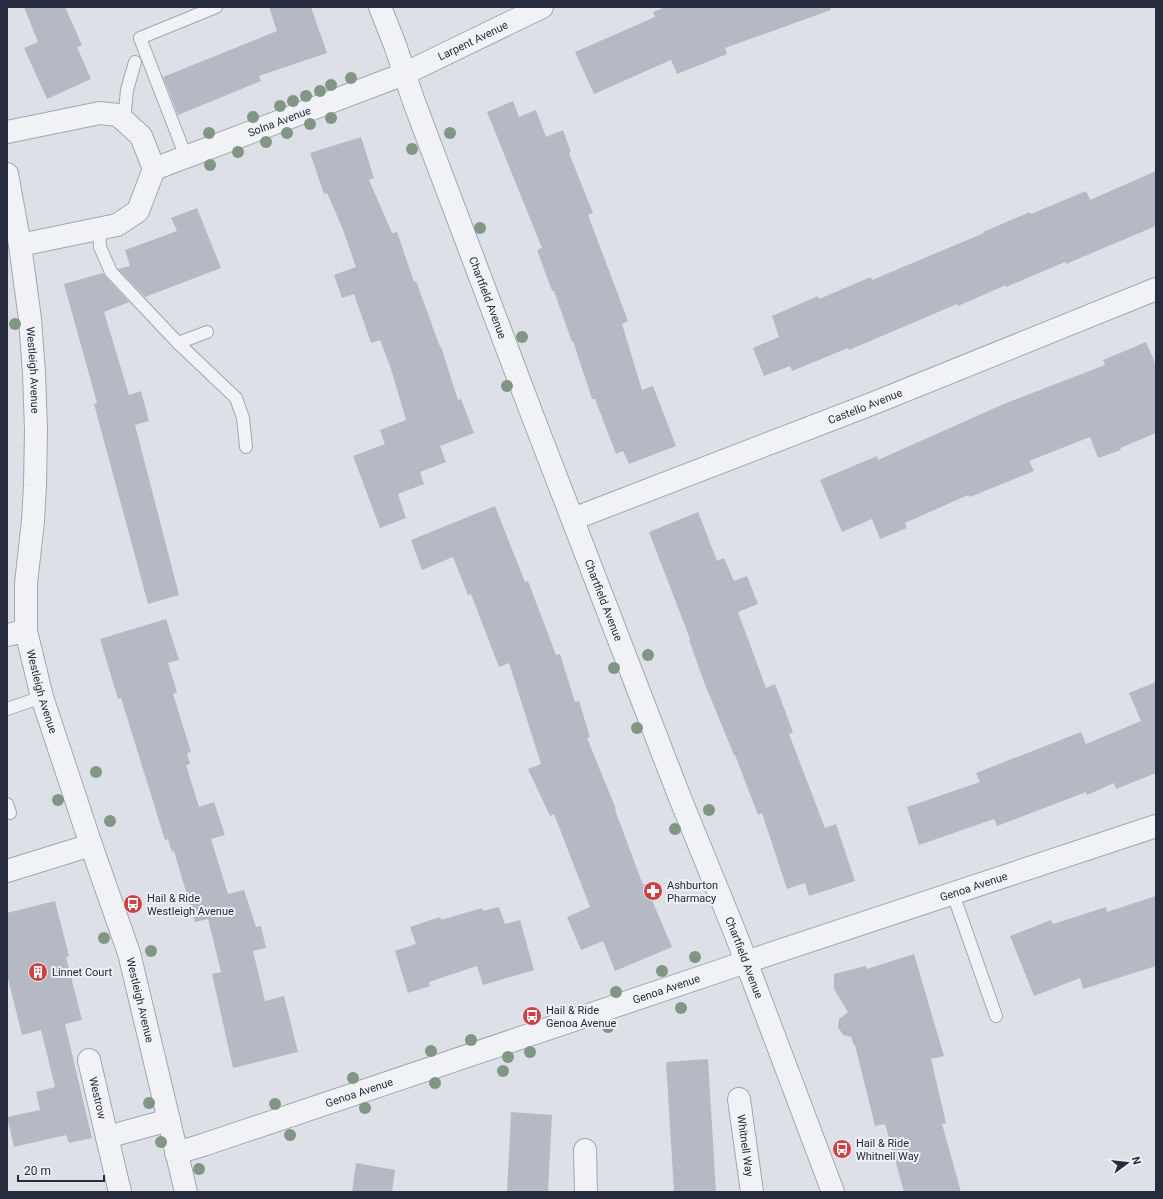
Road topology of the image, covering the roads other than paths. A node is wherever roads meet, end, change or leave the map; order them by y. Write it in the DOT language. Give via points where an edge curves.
graph roads {
  1 [pos="216,7"];
  2 [pos="380,7"];
  3 [pos="542,7"];
  4 [pos="135,62"];
  5 [pos="404,74"];
  6 [pos="124,122"];
  7 [pos="7,132"];
  8 [pos="186,156"];
  9 [pos="154,169"];
  10 [pos="7,174"];
  11 [pos="99,229"];
  12 [pos="20,245"];
  13 [pos="1156,289"];
  14 [pos="207,332"];
  15 [pos="178,343"];
  16 [pos="246,447"];
  17 [pos="573,519"];
  18 [pos="16,633"];
  19 [pos="42,697"];
  20 [pos="7,709"];
  21 [pos="1156,826"];
  22 [pos="90,845"];
  23 [pos="7,871"];
  24 [pos="953,894"];
  25 [pos="746,962"];
  26 [pos="996,1016"];
  27 [pos="89,1060"];
  28 [pos="739,1099"];
  29 [pos="169,1120"];
  30 [pos="107,1136"];
  31 [pos="585,1150"];
  32 [pos="176,1153"];
  33 [pos="120,1192"];
  34 [pos="186,1192"];
  35 [pos="586,1192"];
  36 [pos="752,1192"];
  37 [pos="833,1192"];
  1 -- 8 [label="lane" via="140,38"];
  2 -- 5 [label="street, Chartfield Avenue"];
  3 -- 5 [label="street, Larpent Avenue"];
  4 -- 6 [label="lane" via="127,90"];
  5 -- 8 [label="street, Solna Avenue"];
  5 -- 17 [label="street, Chartfield Avenue"];
  6 -- 7 [label="street" via="118,115 100,113"];
  6 -- 9 [label="street" via="141,136"];
  8 -- 9 [label="street, Solna Avenue"];
  9 -- 11 [label="street" via="138,211 117,225"];
  10 -- 12 [label="street, Westleigh Avenue"];
  11 -- 12 [label="street"];
  11 -- 15 [label="lane" via="100,247 111,272"];
  12 -- 18 [label="street, Westleigh Avenue" via="30,319 36,430 34,521"];
  13 -- 17 [label="street, Castello Avenue" via="874,403"];
  14 -- 15 [label="lane"];
  15 -- 16 [label="lane" via="236,398 243,418"];
  17 -- 25 [label="street, Chartfield Avenue"];
  18 -- 19 [label="street, Westleigh Avenue"];
  19 -- 20 [label="lane"];
  19 -- 22 [label="street, Westleigh Avenue"];
  21 -- 24 [label="street, Genoa Avenue"];
  22 -- 23 [label="street"];
  22 -- 29 [label="street, Westleigh Avenue" via="129,953"];
  24 -- 25 [label="street, Genoa Avenue"];
  24 -- 26 [label="lane"];
  25 -- 32 [label="street, Genoa Avenue"];
  25 -- 37 [label="street, Chartfield Avenue"];
  27 -- 30 [label="street, Westrow"];
  28 -- 36 [label="street, Whitnell Way"];
  29 -- 30 [label="street"];
  29 -- 32 [label="street, Westleigh Avenue"];
  30 -- 33 [label="street, Westrow"];
  31 -- 35 [label="street"];
  32 -- 34 [label="street, Westleigh Avenue"];
}
